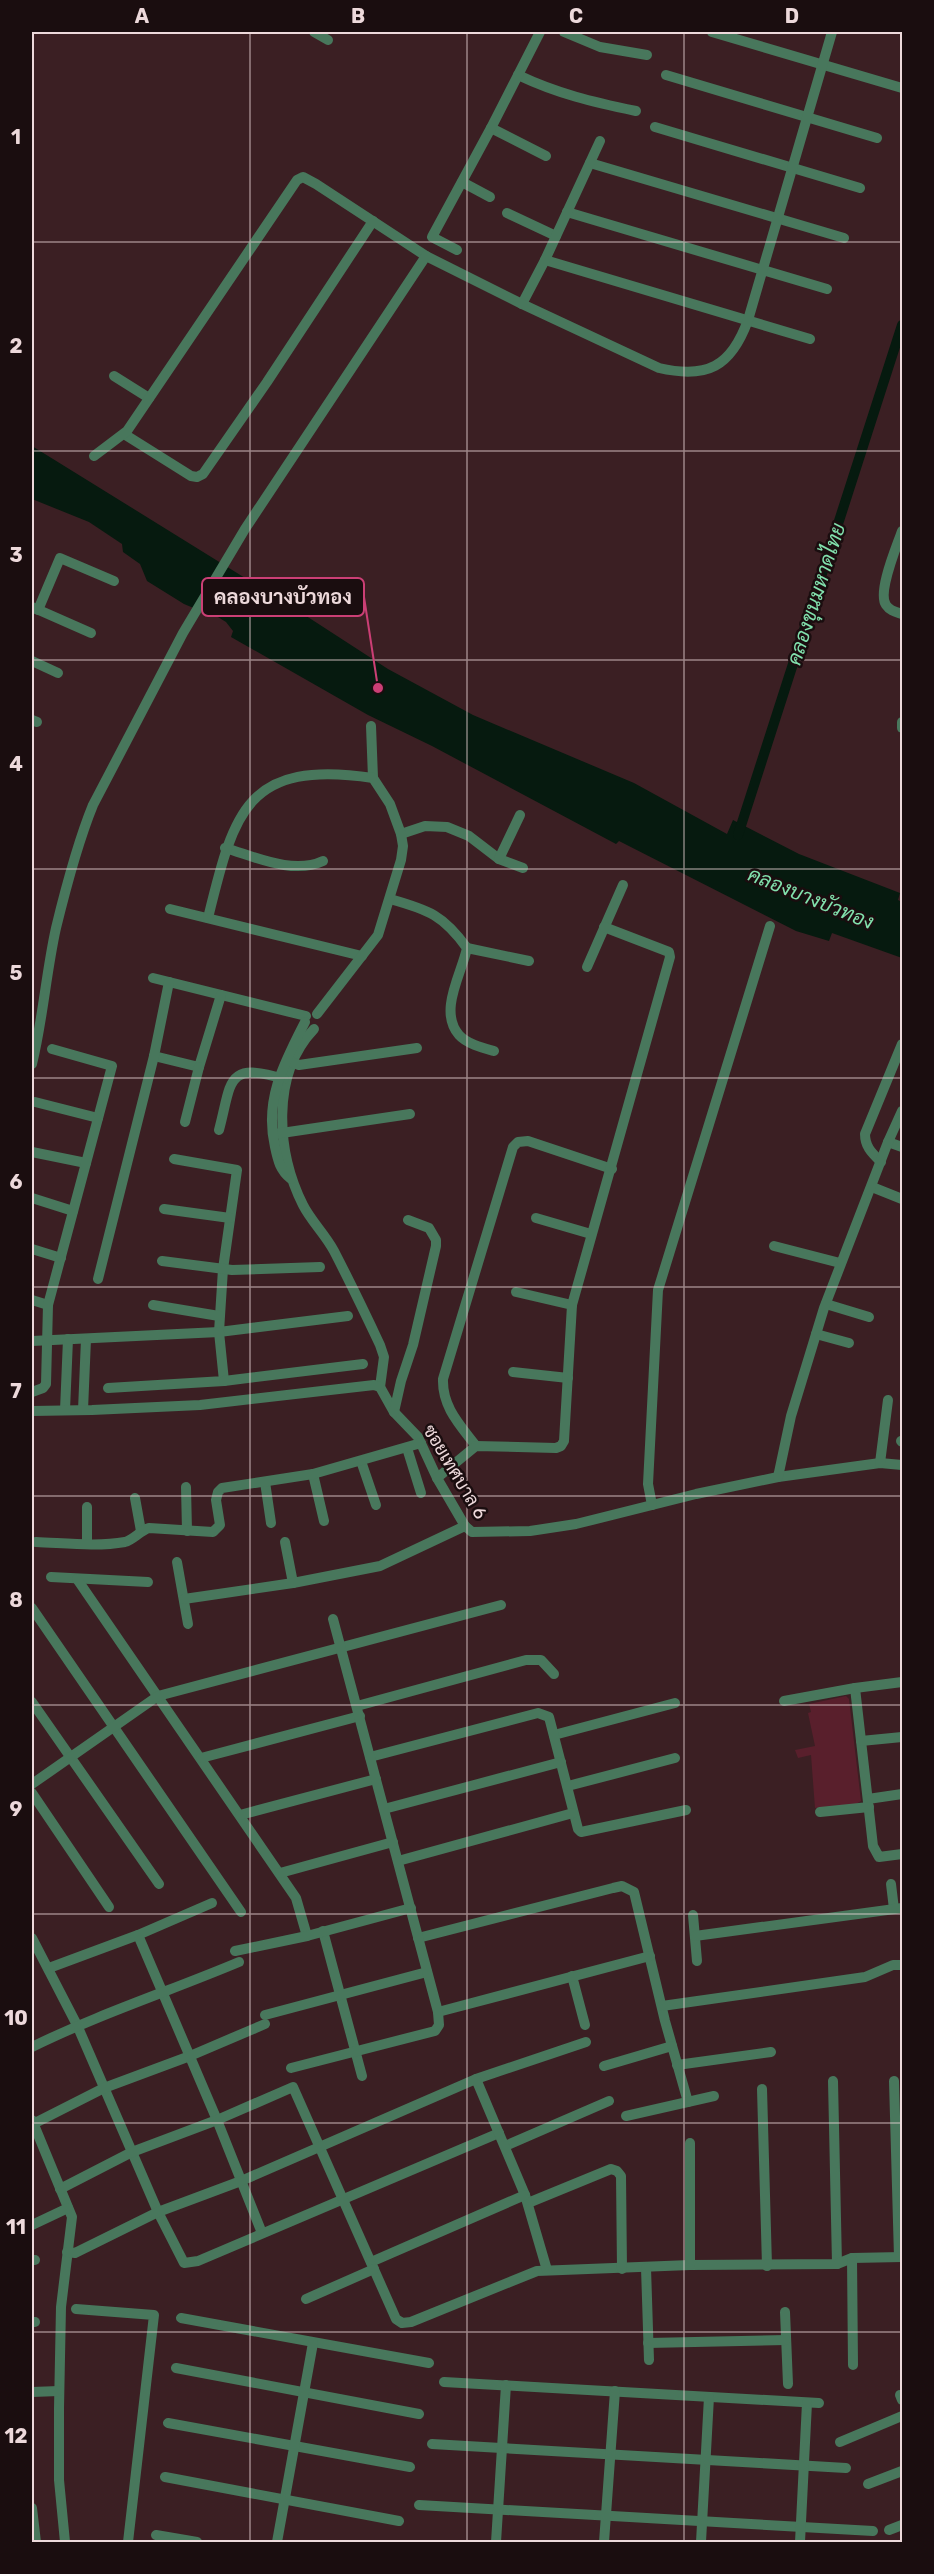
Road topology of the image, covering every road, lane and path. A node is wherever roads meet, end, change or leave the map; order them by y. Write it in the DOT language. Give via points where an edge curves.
graph roads {
  1 [pos="314,32"];
  2 [pos="540,32"];
  3 [pos="564,32"];
  4 [pos="712,32"];
  5 [pos="831,32"];
  6 [pos="328,40"];
  7 [pos="647,55"];
  8 [pos="822,64"];
  9 [pos="518,75"];
  10 [pos="666,75"];
  11 [pos="903,88"];
  12 [pos="636,111"];
  13 [pos="807,117"];
  14 [pos="655,127"];
  15 [pos="491,128"];
  16 [pos="877,138"];
  17 [pos="600,141"];
  18 [pos="546,156"];
  19 [pos="590,163"];
  20 [pos="792,168"];
  21 [pos="462,182"];
  22 [pos="860,188"];
  23 [pos="490,197"];
  24 [pos="567,212"];
  25 [pos="507,213"];
  26 [pos="777,218"];
  27 [pos="373,220"];
  28 [pos="556,236"];
  29 [pos="844,238"];
  30 [pos="458,250"];
  31 [pos="426,256"];
  32 [pos="545,260"];
  33 [pos="762,270"];
  34 [pos="827,289"];
  35 [pos="522,304"];
  36 [pos="748,320"];
  37 [pos="810,339"];
  38 [pos="114,376"];
  39 [pos="149,398"];
  40 [pos="124,434"];
  41 [pos="94,456"];
  42 [pos="903,531"];
  43 [pos="114,581"];
  44 [pos="35,608"];
  45 [pos="903,614"];
  46 [pos="91,633"];
  47 [pos="32,661"];
  48 [pos="58,673"];
  49 [pos="903,722"];
  50 [pos="371,726"];
  51 [pos="903,728"];
  52 [pos="373,778"];
  53 [pos="520,815"];
  54 [pos="400,834"];
  55 [pos="225,848"];
  56 [pos="499,859"];
  57 [pos="323,861"];
  58 [pos="523,868"];
  59 [pos="623,885"];
  60 [pos="390,899"];
  61 [pos="170,909"];
  62 [pos="208,918"];
  63 [pos="770,926"];
  64 [pos="604,927"];
  65 [pos="467,948"];
  66 [pos="362,956"];
  67 [pos="529,961"];
  68 [pos="587,967"];
  69 [pos="153,978"];
  70 [pos="169,982"];
  71 [pos="221,995"];
  72 [pos="309,1018"];
  73 [pos="903,1044"];
  74 [pos="417,1048"];
  75 [pos="52,1049"];
  76 [pos="494,1051"];
  77 [pos="154,1056"];
  78 [pos="289,1062"];
  79 [pos="32,1064"];
  80 [pos="199,1067"];
  81 [pos="283,1078"];
  82 [pos="34,1102"];
  83 [pos="903,1111"];
  84 [pos="410,1114"];
  85 [pos="98,1118"];
  86 [pos="185,1122"];
  87 [pos="219,1130"];
  88 [pos="277,1134"];
  89 [pos="888,1142"];
  90 [pos="903,1147"];
  91 [pos="32,1152"];
  92 [pos="174,1159"];
  93 [pos="881,1162"];
  94 [pos="86,1163"];
  95 [pos="612,1169"];
  96 [pos="872,1187"];
  97 [pos="32,1198"];
  98 [pos="903,1199"];
  99 [pos="164,1209"];
  100 [pos="74,1210"];
  101 [pos="230,1218"];
  102 [pos="536,1218"];
  103 [pos="408,1220"];
  104 [pos="591,1234"];
  105 [pos="774,1246"];
  106 [pos="32,1249"];
  107 [pos="61,1258"];
  108 [pos="162,1261"];
  109 [pos="840,1263"];
  110 [pos="320,1267"];
  111 [pos="223,1269"];
  112 [pos="98,1278"];
  113 [pos="516,1292"];
  114 [pos="32,1300"];
  115 [pos="826,1304"];
  116 [pos="48,1305"];
  117 [pos="153,1305"];
  118 [pos="572,1305"];
  119 [pos="219,1316"];
  120 [pos="348,1316"];
  121 [pos="869,1317"];
  122 [pos="219,1332"];
  123 [pos="816,1334"];
  124 [pos="86,1339"];
  125 [pos="48,1340"];
  126 [pos="68,1340"];
  127 [pos="32,1341"];
  128 [pos="849,1343"];
  129 [pos="363,1364"];
  130 [pos="513,1372"];
  131 [pos="382,1375"];
  132 [pos="568,1378"];
  133 [pos="224,1381"];
  134 [pos="400,1381"];
  135 [pos="380,1387"];
  136 [pos="108,1388"];
  137 [pos="32,1392"];
  138 [pos="888,1400"];
  139 [pos="65,1410"];
  140 [pos="83,1410"];
  141 [pos="32,1411"];
  142 [pos="394,1412"];
  143 [pos="421,1443"];
  144 [pos="476,1446"];
  145 [pos="407,1448"];
  146 [pos="362,1461"];
  147 [pos="880,1463"];
  148 [pos="903,1466"];
  149 [pos="313,1474"];
  150 [pos="778,1477"];
  151 [pos="437,1478"];
  152 [pos="265,1482"];
  153 [pos="186,1487"];
  154 [pos="421,1493"];
  155 [pos="135,1498"];
  156 [pos="376,1504"];
  157 [pos="652,1505"];
  158 [pos="87,1507"];
  159 [pos="324,1521"];
  160 [pos="271,1523"];
  161 [pos="465,1526"];
  162 [pos="141,1531"];
  163 [pos="187,1531"];
  164 [pos="285,1542"];
  165 [pos="87,1543"];
  166 [pos="33,1549"];
  167 [pos="177,1562"];
  168 [pos="51,1577"];
  169 [pos="77,1579"];
  170 [pos="148,1582"];
  171 [pos="293,1583"];
  172 [pos="184,1599"];
  173 [pos="501,1605"];
  174 [pos="32,1608"];
  175 [pos="333,1618"];
  176 [pos="189,1624"];
  177 [pos="341,1648"];
  178 [pos="554,1674"];
  179 [pos="903,1682"];
  180 [pos="855,1688"];
  181 [pos="158,1696"];
  182 [pos="784,1701"];
  183 [pos="32,1702"];
  184 [pos="675,1703"];
  185 [pos="358,1711"];
  186 [pos="113,1727"];
  187 [pos="554,1735"];
  188 [pos="903,1737"];
  189 [pos="861,1741"];
  190 [pos="70,1757"];
  191 [pos="370,1757"];
  192 [pos="201,1758"];
  193 [pos="675,1758"];
  194 [pos="561,1762"];
  195 [pos="376,1779"];
  196 [pos="32,1784"];
  197 [pos="568,1786"];
  198 [pos="32,1793"];
  199 [pos="903,1794"];
  200 [pos="869,1803"];
  201 [pos="384,1809"];
  202 [pos="686,1810"];
  203 [pos="820,1812"];
  204 [pos="573,1813"];
  205 [pos="240,1815"];
  206 [pos="393,1842"];
  207 [pos="903,1854"];
  208 [pos="398,1861"];
  209 [pos="280,1873"];
  210 [pos="159,1884"];
  211 [pos="891,1884"];
  212 [pos="212,1903"];
  213 [pos="109,1907"];
  214 [pos="411,1908"];
  215 [pos="898,1909"];
  216 [pos="241,1912"];
  217 [pos="693,1915"];
  218 [pos="323,1931"];
  219 [pos="138,1935"];
  220 [pos="307,1936"];
  221 [pos="695,1936"];
  222 [pos="32,1938"];
  223 [pos="418,1938"];
  224 [pos="650,1956"];
  225 [pos="697,1961"];
  226 [pos="903,1965"];
  227 [pos="49,1968"];
  228 [pos="427,1972"];
  229 [pos="572,1976"];
  230 [pos="163,1994"];
  231 [pos="340,1995"];
  232 [pos="662,2006"];
  233 [pos="438,2012"];
  234 [pos="77,2025"];
  235 [pos="585,2025"];
  236 [pos="586,2042"];
  237 [pos="672,2046"];
  238 [pos="32,2047"];
  239 [pos="356,2052"];
  240 [pos="771,2052"];
  241 [pos="190,2056"];
  242 [pos="677,2065"];
  243 [pos="604,2066"];
  244 [pos="291,2068"];
  245 [pos="362,2076"];
  246 [pos="476,2079"];
  247 [pos="833,2081"];
  248 [pos="894,2081"];
  249 [pos="104,2088"];
  250 [pos="762,2089"];
  251 [pos="714,2096"];
  252 [pos="609,2101"];
  253 [pos="688,2102"];
  254 [pos="626,2116"];
  255 [pos="218,2120"];
  256 [pos="33,2129"];
  257 [pos="499,2133"];
  258 [pos="690,2143"];
  259 [pos="505,2146"];
  260 [pos="320,2148"];
  261 [pos="132,2152"];
  262 [pos="241,2181"];
  263 [pos="60,2189"];
  264 [pos="343,2199"];
  265 [pos="526,2199"];
  266 [pos="68,2208"];
  267 [pos="158,2212"];
  268 [pos="32,2224"];
  269 [pos="262,2233"];
  270 [pos="67,2252"];
  271 [pos="901,2257"];
  272 [pos="852,2258"];
  273 [pos="837,2264"];
  274 [pos="690,2265"];
  275 [pos="373,2266"];
  276 [pos="767,2266"];
  277 [pos="646,2268"];
  278 [pos="622,2269"];
  279 [pos="547,2270"];
  280 [pos="306,2299"];
  281 [pos="76,2309"];
  282 [pos="785,2312"];
  283 [pos="181,2318"];
  284 [pos="786,2340"];
  285 [pos="313,2343"];
  286 [pos="648,2343"];
  287 [pos="649,2360"];
  288 [pos="429,2363"];
  289 [pos="853,2365"];
  290 [pos="176,2368"];
  291 [pos="444,2382"];
  292 [pos="788,2384"];
  293 [pos="506,2385"];
  294 [pos="59,2391"];
  295 [pos="615,2391"];
  296 [pos="32,2392"];
  297 [pos="304,2392"];
  298 [pos="709,2397"];
  299 [pos="807,2403"];
  300 [pos="819,2403"];
  301 [pos="419,2414"];
  302 [pos="903,2416"];
  303 [pos="168,2423"];
  304 [pos="840,2442"];
  305 [pos="432,2444"];
  306 [pos="295,2446"];
  307 [pos="502,2448"];
  308 [pos="610,2455"];
  309 [pos="706,2460"];
  310 [pos="804,2466"];
  311 [pos="410,2467"];
  312 [pos="846,2468"];
  313 [pos="903,2471"];
  314 [pos="165,2477"];
  315 [pos="868,2484"];
  316 [pos="285,2501"];
  317 [pos="419,2505"];
  318 [pos="32,2508"];
  319 [pos="498,2509"];
  320 [pos="606,2516"];
  321 [pos="399,2521"];
  322 [pos="702,2521"];
  323 [pos="903,2525"];
  324 [pos="801,2527"];
  325 [pos="889,2530"];
  326 [pos="873,2531"];
  327 [pos="156,2535"];
  328 [pos="36,2542"];
  329 [pos="65,2542"];
  330 [pos="128,2542"];
  331 [pos="197,2542"];
  332 [pos="277,2542"];
  333 [pos="496,2542"];
  334 [pos="604,2542"];
  335 [pos="701,2542"];
  336 [pos="800,2542"];
  1 -- 6 [label="street"];
  2 -- 9 [label="street"];
  3 -- 7 [label="street" via="600,47"];
  4 -- 8 [label="street"];
  5 -- 8 [label="street"];
  8 -- 11 [label="street"];
  8 -- 13 [label="street"];
  9 -- 12 [label="street" via="576,99"];
  9 -- 15 [label="street"];
  10 -- 13 [label="street"];
  13 -- 16 [label="street"];
  13 -- 20 [label="street"];
  14 -- 20 [label="street"];
  15 -- 18 [label="street"];
  15 -- 21 [label="street"];
  17 -- 19 [label="street"];
  19 -- 24 [label="street"];
  19 -- 26 [label="street"];
  20 -- 22 [label="street"];
  20 -- 26 [label="street"];
  21 -- 23 [label="street"];
  21 -- 30 [label="street" via="432,237"];
  24 -- 28 [label="street"];
  24 -- 33 [label="street"];
  25 -- 28 [label="street"];
  26 -- 29 [label="street"];
  26 -- 33 [label="street"];
  27 -- 31 [label="street"];
  27 -- 39 [label="street" via="308,179 297,180"];
  27 -- 40 [label="street" via="203,474 191,476"];
  28 -- 32 [label="street"];
  31 -- 35 [label="street"];
  31 -- 79 [label="street" via="245,530 183,633 93,805 56,930"];
  32 -- 35 [label="street"];
  32 -- 36 [label="street"];
  33 -- 34 [label="street"];
  33 -- 36 [label="street"];
  35 -- 36 [label="street" via="659,368 683,373 722,362 740,342"];
  36 -- 37 [label="street"];
  38 -- 39 [label="street"];
  39 -- 40 [label="street"];
  40 -- 41 [label="street"];
  42 -- 45 [label="street" via="883,590 890,610"];
  43 -- 44 [label="street" via="60,558"];
  44 -- 46 [label="street"];
  47 -- 48 [label="street"];
  49 -- 51 [label="street"];
  50 -- 52 [label="street"];
  52 -- 54 [label="street" via="390,804"];
  52 -- 55 [label="street" via="327,774 277,783 244,809"];
  53 -- 56 [label="street"];
  54 -- 56 [label="street" via="425,826 447,827 468,836"];
  54 -- 60 [label="street" via="401,860"];
  55 -- 57 [label="street" via="291,867 312,867"];
  55 -- 62 [label="street"];
  56 -- 58 [label="street"];
  59 -- 64 [label="street"];
  60 -- 65 [label="street" via="438,916"];
  60 -- 66 [label="street" via="378,935"];
  61 -- 62 [label="street"];
  62 -- 66 [label="street"];
  63 -- 157 [label="street" via="658,1290 648,1484"];
  64 -- 68 [label="street"];
  64 -- 95 [label="street" via="670,954"];
  65 -- 67 [label="street"];
  65 -- 76 [label="street" via="453,993 452,1020 459,1036"];
  66 -- 72 [label="street"];
  69 -- 70 [label="street"];
  70 -- 71 [label="street"];
  70 -- 77 [label="street"];
  71 -- 72 [label="street"];
  71 -- 80 [label="street"];
  72 -- 78 [label="street"];
  72 -- 78 [label="street" via="321,1023"];
  73 -- 93 [label="street" via="865,1134 869,1150"];
  74 -- 78 [label="street" via="299,1065"];
  75 -- 85 [label="street" via="112,1066"];
  77 -- 80 [label="street"];
  77 -- 112 [label="street"];
  78 -- 81 [label="street"];
  80 -- 86 [label="street"];
  81 -- 87 [label="street" via="253,1072 236,1076"];
  81 -- 88 [label="street" via="272,1106"];
  82 -- 85 [label="street"];
  83 -- 89 [label="street"];
  84 -- 88 [label="street"];
  85 -- 94 [label="street"];
  88 -- 131 [label="street" via="280,1168 291,1179 304,1208 333,1249 380,1345 384,1358"];
  89 -- 90 [label="street"];
  89 -- 93 [label="street"];
  91 -- 94 [label="street"];
  92 -- 101 [label="street" via="237,1170"];
  93 -- 96 [label="street"];
  94 -- 100 [label="street"];
  95 -- 104 [label="street"];
  95 -- 144 [label="street" via="528,1141 513,1147 443,1379 446,1404"];
  96 -- 98 [label="street"];
  96 -- 109 [label="street"];
  97 -- 100 [label="street"];
  99 -- 101 [label="street"];
  100 -- 107 [label="street"];
  101 -- 111 [label="street"];
  102 -- 104 [label="street"];
  103 -- 134 [label="street" via="429,1228 436,1246 413,1345"];
  104 -- 118 [label="street"];
  105 -- 109 [label="street"];
  106 -- 107 [label="street"];
  107 -- 116 [label="street"];
  108 -- 111 [label="street"];
  109 -- 115 [label="street"];
  110 -- 111 [label="street"];
  111 -- 119 [label="street"];
  113 -- 118 [label="street"];
  114 -- 116 [label="street"];
  115 -- 121 [label="street"];
  115 -- 123 [label="street"];
  116 -- 125 [label="street"];
  117 -- 119 [label="street"];
  118 -- 132 [label="street"];
  119 -- 122 [label="street"];
  120 -- 122 [label="street"];
  122 -- 124 [label="street"];
  122 -- 133 [label="street"];
  123 -- 128 [label="street"];
  123 -- 150 [label="street" via="791,1416"];
  124 -- 126 [label="street"];
  124 -- 140 [label="street"];
  125 -- 126 [label="street"];
  125 -- 127 [label="street"];
  125 -- 137 [label="street" via="46,1384"];
  126 -- 139 [label="street"];
  129 -- 133 [label="street"];
  130 -- 132 [label="street"];
  131 -- 134 [label="street"];
  131 -- 135 [label="street"];
  132 -- 144 [label="street" via="561,1446"];
  133 -- 136 [label="street"];
  134 -- 142 [label="street"];
  135 -- 140 [label="street" via="368,1385 201,1405"];
  135 -- 142 [label="street, ซอยเทศบาล 6"];
  138 -- 147 [label="street"];
  139 -- 140 [label="street"];
  139 -- 141 [label="street"];
  142 -- 143 [label="street, ซอยเทศบาล 6"];
  143 -- 145 [label="street"];
  143 -- 151 [label="street, ซอยเทศบาล 6"];
  144 -- 151 [label="street"];
  145 -- 146 [label="street"];
  145 -- 154 [label="street"];
  146 -- 149 [label="street"];
  146 -- 156 [label="street"];
  147 -- 148 [label="street, ซอยเทศบาล 6"];
  147 -- 150 [label="street, ซอยเทศบาล 6"];
  149 -- 152 [label="street"];
  149 -- 159 [label="street"];
  150 -- 157 [label="street, ซอยเทศบาล 6"];
  151 -- 161 [label="street, ซอยเทศบาล 6"];
  152 -- 160 [label="street"];
  152 -- 163 [label="street" via="222,1488 216,1500 218,1529 206,1533"];
  153 -- 163 [label="street"];
  155 -- 162 [label="street"];
  157 -- 161 [label="street, ซอยเทศบาล 6" via="530,1531 489,1534 472,1532"];
  158 -- 165 [label="street"];
  161 -- 171 [label="street" via="380,1566"];
  162 -- 163 [label="street"];
  162 -- 165 [label="street" via="128,1541"];
  164 -- 171 [label="street"];
  165 -- 166 [label="street"];
  167 -- 172 [label="street"];
  168 -- 169 [label="street"];
  169 -- 170 [label="street"];
  169 -- 181 [label="street"];
  171 -- 172 [label="street"];
  172 -- 176 [label="street"];
  173 -- 177 [label="street"];
  174 -- 186 [label="street"];
  175 -- 177 [label="street"];
  177 -- 181 [label="street"];
  177 -- 185 [label="street"];
  178 -- 185 [label="street" via="542,1660 526,1660"];
  179 -- 180 [label="street"];
  180 -- 182 [label="street"];
  180 -- 189 [label="street"];
  181 -- 186 [label="street"];
  181 -- 192 [label="street"];
  183 -- 190 [label="street"];
  184 -- 187 [label="street"];
  185 -- 191 [label="street"];
  185 -- 192 [label="street"];
  186 -- 190 [label="street"];
  186 -- 216 [label="street"];
  187 -- 191 [label="street" via="549,1717 538,1713"];
  187 -- 194 [label="street"];
  188 -- 189 [label="street"];
  189 -- 200 [label="street"];
  190 -- 196 [label="street"];
  190 -- 210 [label="street"];
  191 -- 195 [label="street"];
  192 -- 205 [label="street"];
  193 -- 197 [label="street"];
  194 -- 197 [label="street"];
  194 -- 201 [label="street"];
  195 -- 201 [label="street"];
  195 -- 205 [label="street"];
  197 -- 204 [label="street"];
  198 -- 213 [label="street"];
  199 -- 200 [label="street"];
  200 -- 203 [label="street"];
  200 -- 207 [label="street" via="873,1846 879,1857"];
  201 -- 206 [label="street"];
  202 -- 204 [label="street" via="586,1833 578,1829"];
  204 -- 208 [label="street"];
  205 -- 209 [label="street"];
  206 -- 208 [label="street"];
  206 -- 209 [label="street"];
  208 -- 214 [label="street"];
  209 -- 220 [label="street" via="296,1898"];
  211 -- 215 [label="street"];
  212 -- 219 [label="street"];
  214 -- 218 [label="street"];
  214 -- 223 [label="street"];
  215 -- 221 [label="street"];
  217 -- 221 [label="street"];
  218 -- 220 [label="street"];
  218 -- 231 [label="street"];
  219 -- 227 [label="street"];
  219 -- 230 [label="street"];
  220 -- 230 [label="street" via="237,1956"];
  221 -- 225 [label="street"];
  222 -- 227 [label="street"];
  223 -- 224 [label="street" via="622,1886 634,1892"];
  223 -- 228 [label="street"];
  224 -- 229 [label="street"];
  224 -- 232 [label="street"];
  226 -- 232 [label="street" via="892,1965 865,1977"];
  227 -- 234 [label="street"];
  228 -- 231 [label="street"];
  228 -- 233 [label="street"];
  229 -- 233 [label="street"];
  229 -- 235 [label="street"];
  230 -- 234 [label="street"];
  230 -- 241 [label="street"];
  231 -- 239 [label="street"];
  231 -- 241 [label="street" via="265,2020"];
  232 -- 237 [label="street"];
  233 -- 239 [label="street" via="439,2025 435,2031"];
  234 -- 238 [label="street"];
  234 -- 249 [label="street"];
  236 -- 246 [label="street"];
  237 -- 242 [label="street"];
  237 -- 243 [label="street"];
  239 -- 244 [label="street"];
  239 -- 245 [label="street"];
  240 -- 242 [label="street"];
  241 -- 249 [label="street"];
  241 -- 255 [label="street"];
  242 -- 253 [label="street"];
  246 -- 257 [label="street"];
  246 -- 260 [label="street"];
  247 -- 273 [label="street"];
  248 -- 271 [label="street"];
  249 -- 256 [label="street"];
  249 -- 261 [label="street"];
  250 -- 276 [label="street"];
  251 -- 253 [label="street"];
  252 -- 259 [label="street"];
  253 -- 254 [label="street"];
  255 -- 260 [label="street" via="293,2087"];
  255 -- 261 [label="street"];
  255 -- 262 [label="street"];
  256 -- 263 [label="street"];
  257 -- 259 [label="street"];
  257 -- 264 [label="street"];
  258 -- 274 [label="street"];
  259 -- 265 [label="street"];
  260 -- 262 [label="street"];
  260 -- 264 [label="street"];
  261 -- 263 [label="street"];
  261 -- 267 [label="street"];
  262 -- 267 [label="street"];
  262 -- 269 [label="street"];
  263 -- 266 [label="street"];
  264 -- 269 [label="street"];
  264 -- 275 [label="street"];
  265 -- 275 [label="street"];
  265 -- 278 [label="street" via="611,2169 617,2171 621,2175"];
  265 -- 279 [label="street"];
  266 -- 268 [label="street"];
  266 -- 270 [label="street" via="72,2217"];
  267 -- 269 [label="street" via="184,2263 198,2261"];
  267 -- 270 [label="street" via="75,2253"];
  270 -- 294 [label="street"];
  271 -- 272 [label="street"];
  272 -- 273 [label="street"];
  272 -- 289 [label="street"];
  273 -- 276 [label="street"];
  274 -- 276 [label="street"];
  274 -- 277 [label="street"];
  275 -- 279 [label="street" via="396,2319 402,2323"];
  275 -- 280 [label="street"];
  277 -- 278 [label="street"];
  277 -- 286 [label="street"];
  278 -- 279 [label="street"];
  281 -- 330 [label="street" via="154,2315"];
  282 -- 284 [label="street"];
  283 -- 285 [label="street"];
  284 -- 286 [label="street"];
  284 -- 292 [label="street"];
  285 -- 288 [label="street"];
  285 -- 297 [label="street"];
  286 -- 287 [label="street"];
  290 -- 297 [label="street"];
  291 -- 293 [label="street"];
  293 -- 295 [label="street"];
  293 -- 307 [label="street"];
  294 -- 296 [label="street"];
  294 -- 329 [label="street" via="59,2480"];
  295 -- 298 [label="street"];
  295 -- 308 [label="street"];
  297 -- 301 [label="street"];
  297 -- 306 [label="street"];
  298 -- 299 [label="street"];
  298 -- 309 [label="street"];
  299 -- 300 [label="street"];
  299 -- 310 [label="street"];
  302 -- 304 [label="street"];
  303 -- 306 [label="street"];
  305 -- 307 [label="street"];
  306 -- 311 [label="street"];
  306 -- 316 [label="street"];
  307 -- 308 [label="street"];
  307 -- 319 [label="street"];
  308 -- 309 [label="street"];
  308 -- 320 [label="street"];
  309 -- 310 [label="street"];
  309 -- 322 [label="street"];
  310 -- 312 [label="street"];
  310 -- 324 [label="street"];
  313 -- 315 [label="street"];
  314 -- 316 [label="street"];
  316 -- 321 [label="street"];
  316 -- 332 [label="street"];
  317 -- 319 [label="street"];
  318 -- 328 [label="street"];
  319 -- 320 [label="street"];
  319 -- 333 [label="street"];
  320 -- 322 [label="street"];
  320 -- 334 [label="street"];
  322 -- 324 [label="street"];
  322 -- 335 [label="street"];
  323 -- 325 [label="street"];
  324 -- 326 [label="street"];
  324 -- 336 [label="street"];
  327 -- 331 [label="street"];
}
